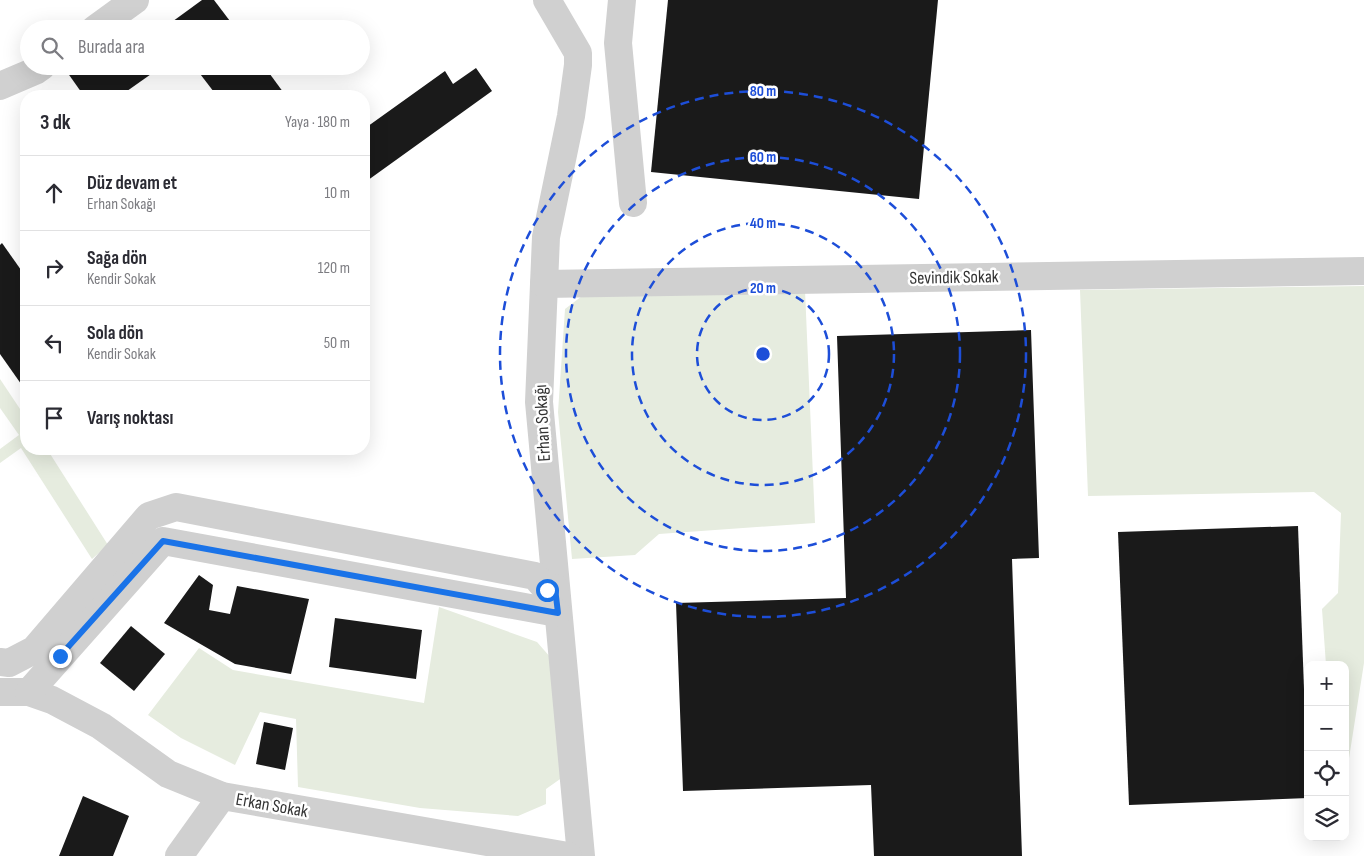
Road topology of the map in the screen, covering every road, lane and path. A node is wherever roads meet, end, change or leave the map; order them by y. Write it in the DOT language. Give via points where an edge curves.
graph roads {
  1 [pos="135,0"];
  2 [pos="547,0"];
  3 [pos="622,0"];
  4 [pos="107,20"];
  5 [pos="26,75"];
  6 [pos="0,86"];
  7 [pos="633,203"];
  8 [pos="1364,271"];
  9 [pos="544,284"];
  10 [pos="556,601"];
  11 [pos="51,648"];
  12 [pos="0,662"];
  13 [pos="0,692"];
  14 [pos="29,692"];
  15 [pos="222,796"];
  16 [pos="180,856"];
  17 [pos="568,856"];
  18 [pos="581,856"];
  1 -- 4 [label="street"];
  2 -- 9 [label="street, Erhan Sokağı" via="578,53 578,65 546,237"];
  3 -- 7 [label="street" via="618,43"];
  5 -- 6 [label="street"];
  8 -- 9 [label="street, Sevindik Sokak"];
  9 -- 10 [label="street, Erhan Sokağı" via="539,402"];
  10 -- 11 [label="street" via="163,541"];
  10 -- 18 [label="street, Erhan Sokağı"];
  11 -- 12 [label="street" via="34,650 9,662"];
  11 -- 14 [label="street"];
  13 -- 14 [label="street, Erkan Sokak"];
  14 -- 15 [label="street, Erkan Sokak" via="52,700 101,726 168,774"];
  15 -- 16 [label="street"];
  15 -- 17 [label="street, Erkan Sokak"];
}
